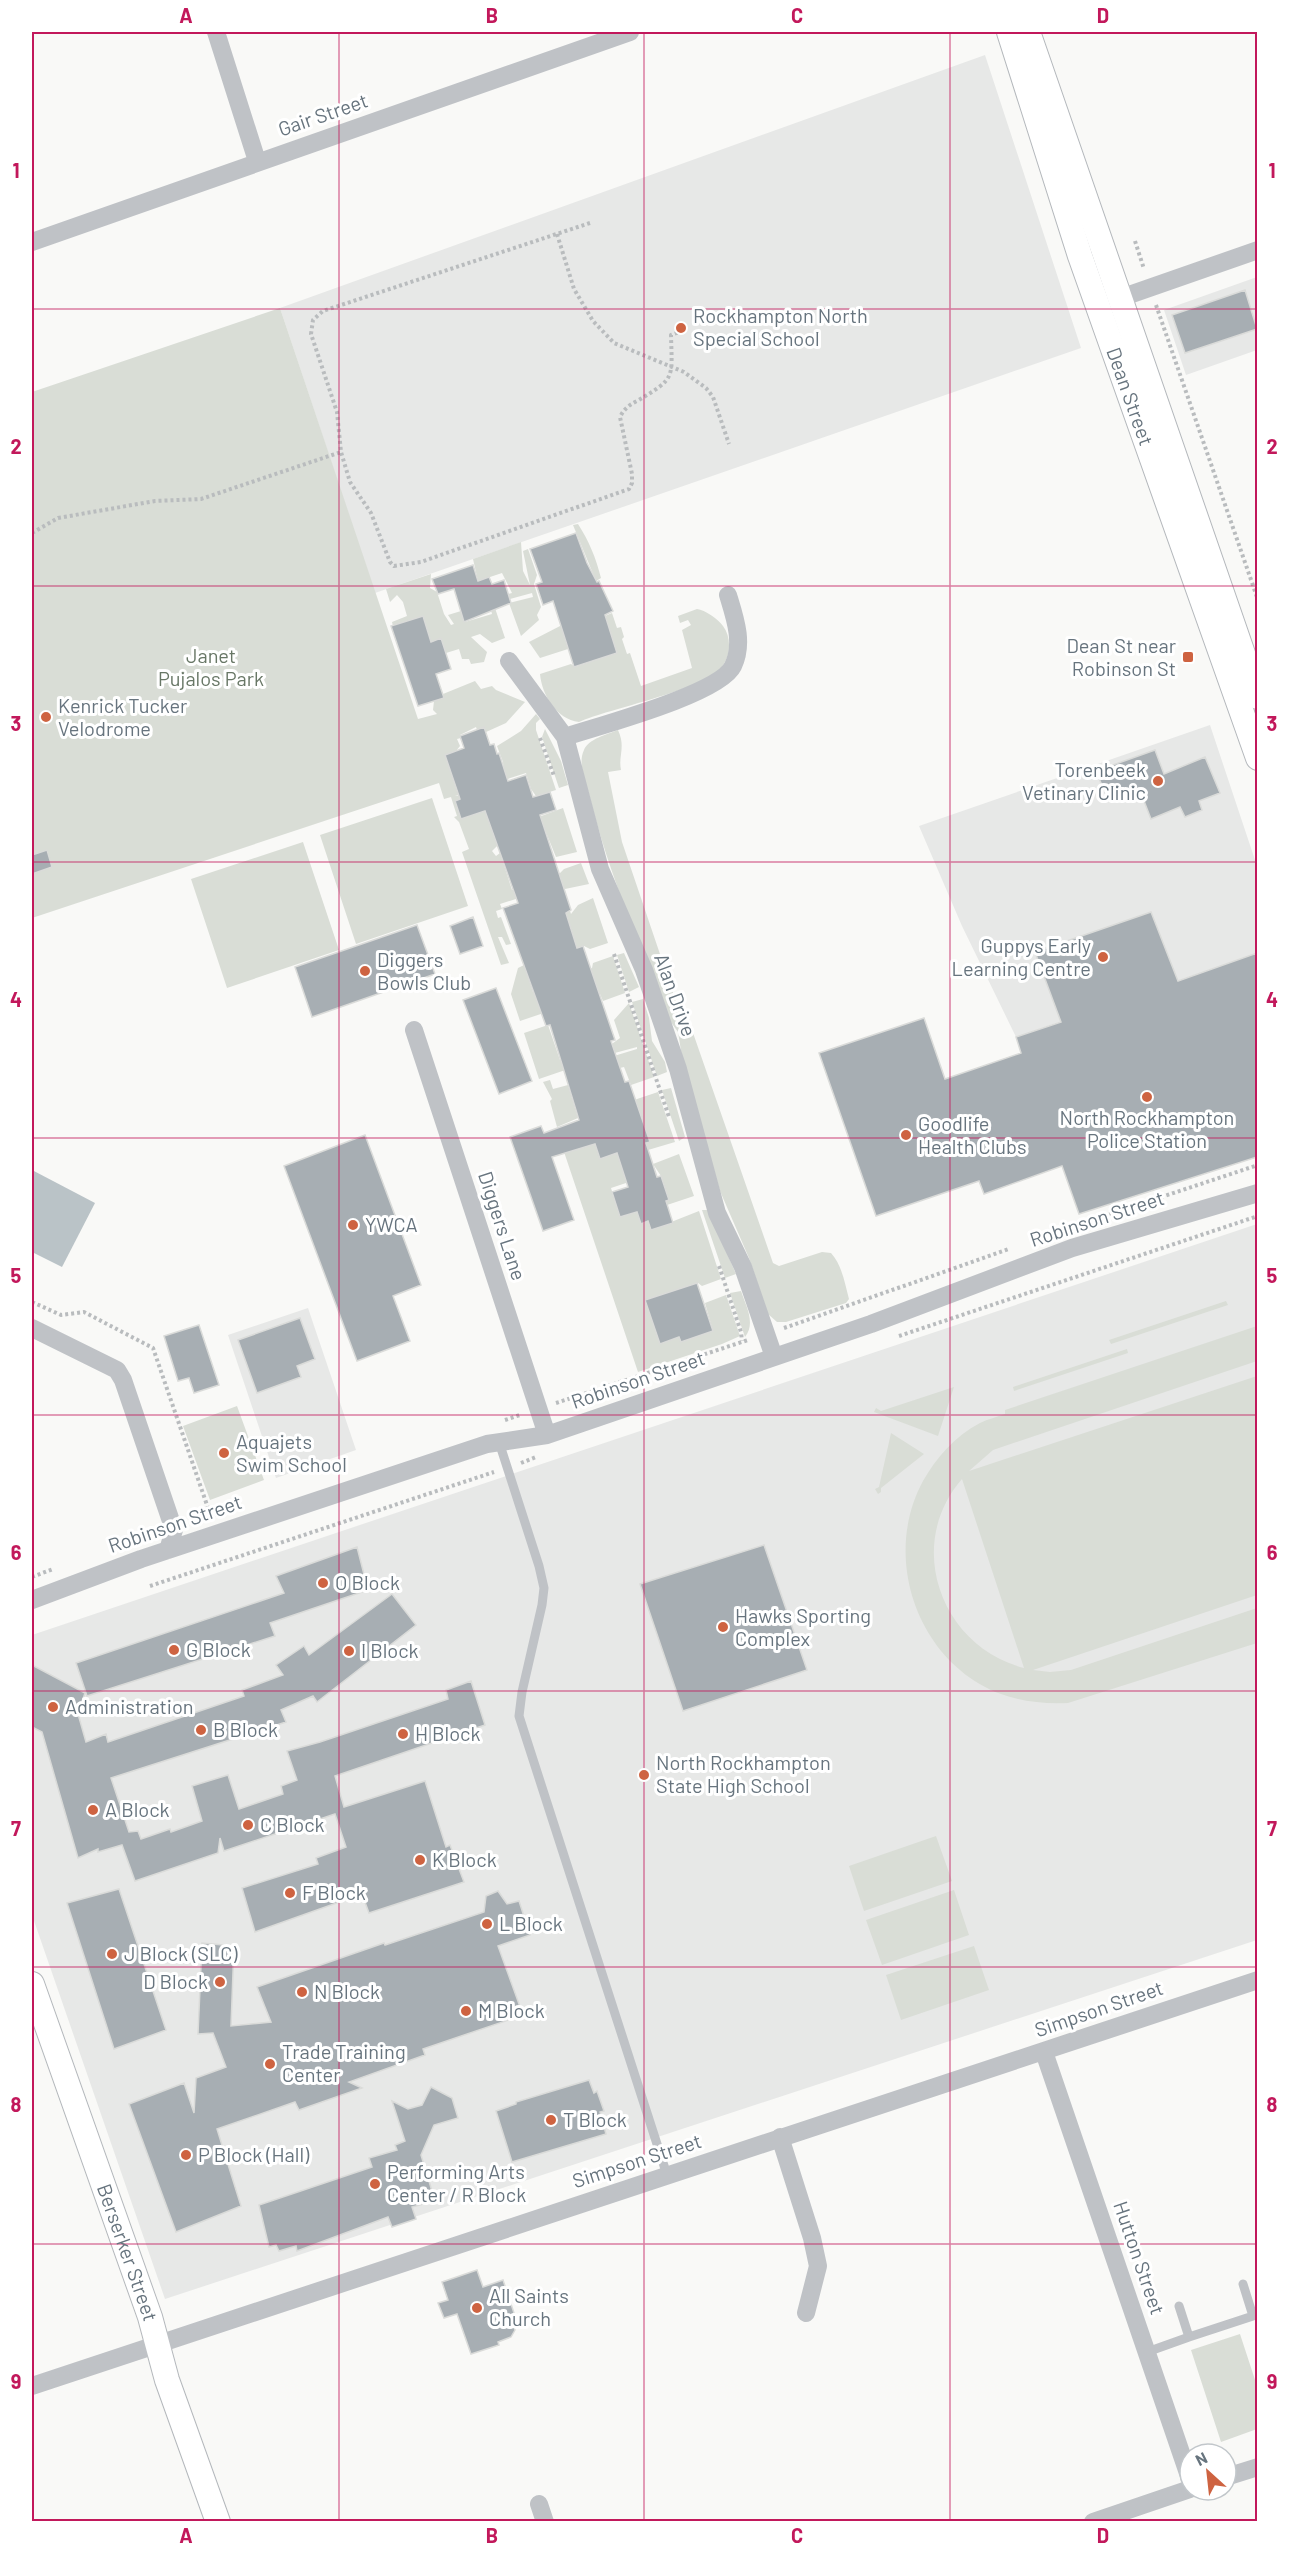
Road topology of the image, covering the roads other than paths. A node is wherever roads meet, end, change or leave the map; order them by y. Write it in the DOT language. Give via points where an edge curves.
graph roads {
  1 [pos="216,32"];
  2 [pos="630,32"];
  3 [pos="1009,32"];
  4 [pos="1028,32"];
  5 [pos="257,161"];
  6 [pos="32,242"];
  7 [pos="1257,250"];
  8 [pos="1109,302"];
  9 [pos="728,595"];
  10 [pos="509,661"];
  11 [pos="1257,697"];
  12 [pos="565,737"];
  13 [pos="1257,758"];
  14 [pos="414,1030"];
  15 [pos="1257,1193"];
  16 [pos="32,1328"];
  17 [pos="774,1357"];
  18 [pos="547,1435"];
  19 [pos="499,1442"];
  20 [pos="168,1550"];
  21 [pos="32,1600"];
  22 [pos="1257,1980"];
  23 [pos="32,1984"];
  24 [pos="1044,2052"];
  25 [pos="780,2137"];
  26 [pos="667,2175"];
  27 [pos="1243,2284"];
  28 [pos="1179,2306"];
  29 [pos="806,2313"];
  30 [pos="1189,2337"];
  31 [pos="156,2343"];
  32 [pos="1147,2352"];
  33 [pos="32,2386"];
  34 [pos="1178,2444"];
  35 [pos="1257,2467"];
  36 [pos="1238,2473"];
  37 [pos="1178,2493"];
  38 [pos="539,2504"];
  39 [pos="218,2522"];
  40 [pos="545,2522"];
  41 [pos="1093,2522"];
  1 -- 5 [label="street"];
  2 -- 5 [label="street, Gair Street"];
  3 -- 8 [label="main road, Dean Street"];
  4 -- 8 [label="main road, Dean Street"];
  5 -- 6 [label="street, Gair Street"];
  7 -- 8 [label="street" via="1153,296"];
  8 -- 11 [label="main road, Dean Street"];
  8 -- 13 [label="main road, Dean Street"];
  9 -- 12 [label="street" via="737,624 737,654 732,669 720,680 699,692"];
  10 -- 12 [label="street, Alan Drive"];
  12 -- 17 [label="street, Alan Drive" via="600,869 644,970 678,1068 717,1213 743,1267"];
  14 -- 18 [label="street, Diggers Lane"];
  15 -- 17 [label="street, Robinson Street" via="1072,1248"];
  16 -- 20 [label="street" via="117,1370 174,1530"];
  17 -- 18 [label="street, Robinson Street"];
  18 -- 19 [label="street, Robinson Street"];
  19 -- 20 [label="street, Robinson Street"];
  19 -- 26 [label="lane" via="544,1588 519,1716"];
  20 -- 21 [label="street, Robinson Street"];
  22 -- 24 [label="street, Simpson Street"];
  23 -- 31 [label="main road, Berserker Street"];
  24 -- 25 [label="street, Simpson Street"];
  24 -- 32 [label="street, Hutton Street"];
  25 -- 26 [label="street, Simpson Street"];
  25 -- 29 [label="street" via="818,2266"];
  26 -- 31 [label="street, Simpson Street"];
  27 -- 30 [label="lane" via="1253,2316"];
  28 -- 30 [label="lane"];
  30 -- 32 [label="lane"];
  31 -- 33 [label="street, Simpson Street"];
  31 -- 39 [label="main road, Berserker Street"];
  32 -- 34 [label="street, Hutton Street"];
  35 -- 36 [label="street"];
  37 -- 41 [label="street"];
  38 -- 40 [label="street"];
}
